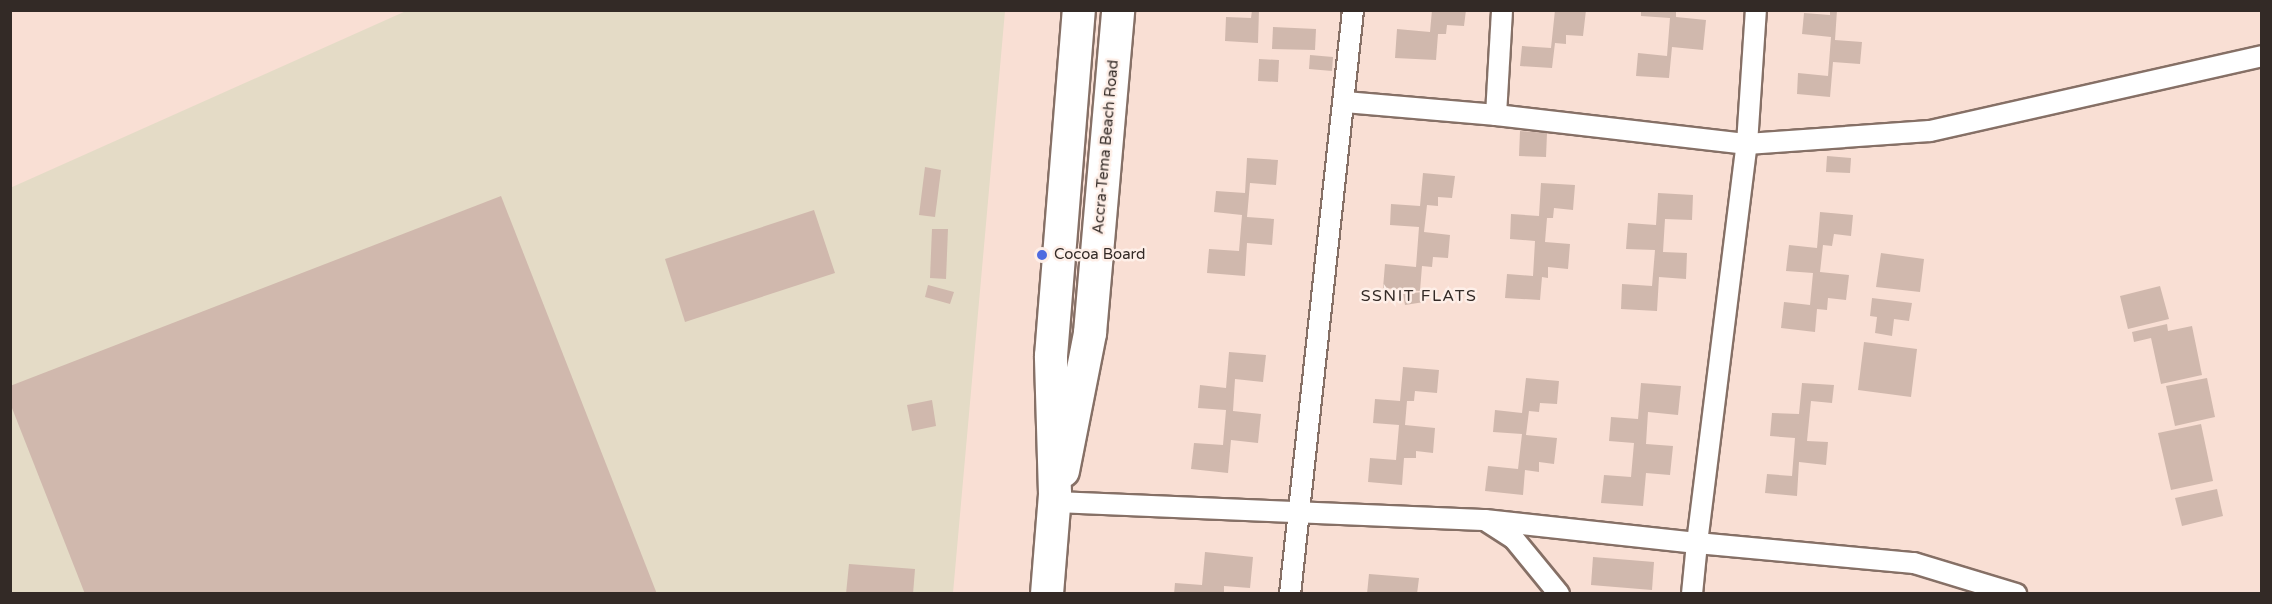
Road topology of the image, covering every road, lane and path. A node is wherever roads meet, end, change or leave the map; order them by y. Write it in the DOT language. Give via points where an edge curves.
graph roads {
  1 [pos="1079,10"];
  2 [pos="1118,10"];
  3 [pos="1353,10"];
  4 [pos="1502,10"];
  5 [pos="1756,10"];
  6 [pos="2262,56"];
  7 [pos="1345,102"];
  8 [pos="1496,115"];
  9 [pos="1747,144"];
  10 [pos="1055,498"];
  11 [pos="1298,513"];
  12 [pos="1485,520"];
  13 [pos="1697,543"];
  14 [pos="1047,594"];
  15 [pos="1290,594"];
  16 [pos="1559,594"];
  17 [pos="1692,594"];
  18 [pos="2016,594"];
  1 -- 10 [label="main road, Accra-Tema Beach Road" via="1051,357"];
  2 -- 10 [label="main road, Accra-Tema Beach Road" via="1090,333 1068,458"];
  3 -- 7 [label="street"];
  4 -- 8 [label="street"];
  5 -- 9 [label="street"];
  6 -- 9 [label="street" via="1930,131"];
  7 -- 8 [label="street"];
  7 -- 11 [label="street"];
  8 -- 9 [label="street"];
  9 -- 13 [label="street"];
  10 -- 11 [label="street"];
  10 -- 14 [label="main road, Accra-Tema Beach Road"];
  11 -- 12 [label="street"];
  11 -- 15 [label="street"];
  12 -- 13 [label="street"];
  12 -- 16 [label="street" via="1514,539"];
  13 -- 17 [label="street"];
  13 -- 18 [label="street" via="1914,563"];
}
